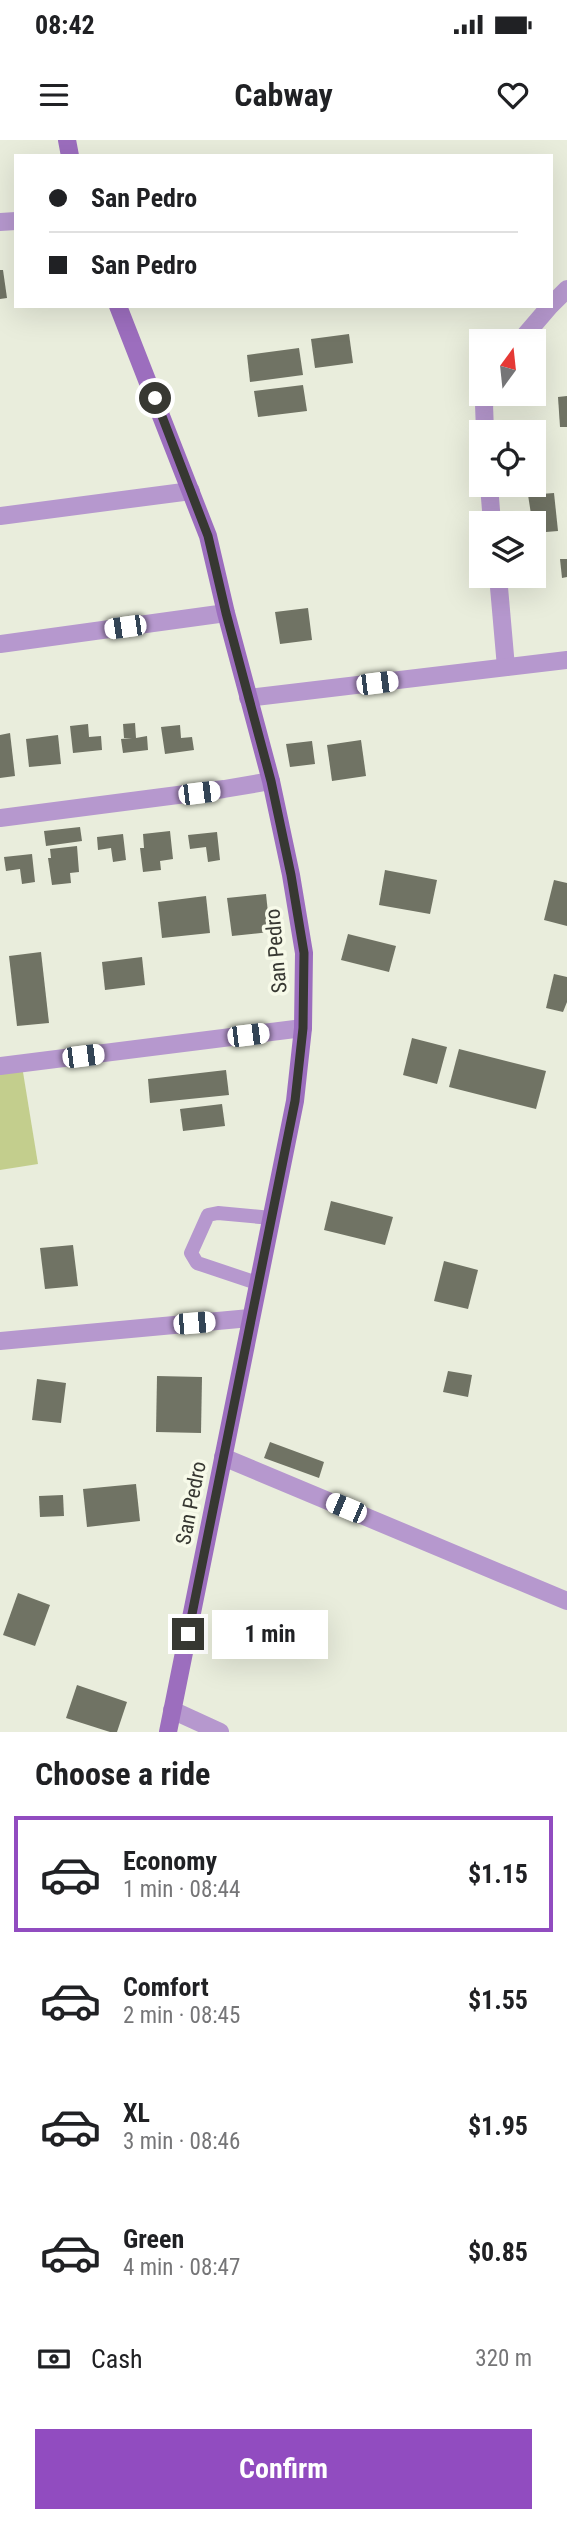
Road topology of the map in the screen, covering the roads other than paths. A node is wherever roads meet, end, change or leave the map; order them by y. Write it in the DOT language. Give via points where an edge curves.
graph roads {
  1 [pos="567,289"];
  2 [pos="553,304"];
  3 [pos="119,308"];
  4 [pos="549,308"];
  5 [pos="531,329"];
  6 [pos="191,491"];
  7 [pos="0,516"];
  8 [pos="499,588"];
  9 [pos="226,613"];
  10 [pos="0,644"];
  11 [pos="567,660"];
  12 [pos="506,667"];
  13 [pos="248,698"];
  14 [pos="271,781"];
  15 [pos="0,818"];
  16 [pos="303,1028"];
  17 [pos="0,1066"];
  18 [pos="271,1218"];
  19 [pos="257,1283"];
  20 [pos="250,1318"];
  21 [pos="0,1341"];
  22 [pos="223,1457"];
  23 [pos="567,1601"];
  24 [pos="172,1710"];
  25 [pos="168,1732"];
  26 [pos="220,1732"];
  1 -- 2 [label="street"];
  3 -- 6 [label="main road, San Pedro"];
  4 -- 5 [label="street"];
  6 -- 7 [label="street"];
  6 -- 9 [label="main road, San Pedro" via="208,536"];
  8 -- 12 [label="street"];
  9 -- 10 [label="street"];
  9 -- 13 [label="main road, San Pedro"];
  11 -- 12 [label="street"];
  12 -- 13 [label="street"];
  13 -- 14 [label="main road, San Pedro"];
  14 -- 15 [label="street"];
  14 -- 16 [label="main road, San Pedro" via="304,953"];
  16 -- 17 [label="street"];
  16 -- 18 [label="main road, San Pedro" via="295,1101"];
  18 -- 19 [label="main road, San Pedro"];
  18 -- 19 [label="lane" via="208,1215 191,1253 197,1263"];
  19 -- 20 [label="main road, San Pedro"];
  20 -- 21 [label="street"];
  20 -- 22 [label="main road, San Pedro"];
  22 -- 23 [label="street"];
  22 -- 24 [label="main road, San Pedro"];
  24 -- 25 [label="main road, San Pedro"];
  24 -- 26 [label="street"];
}
